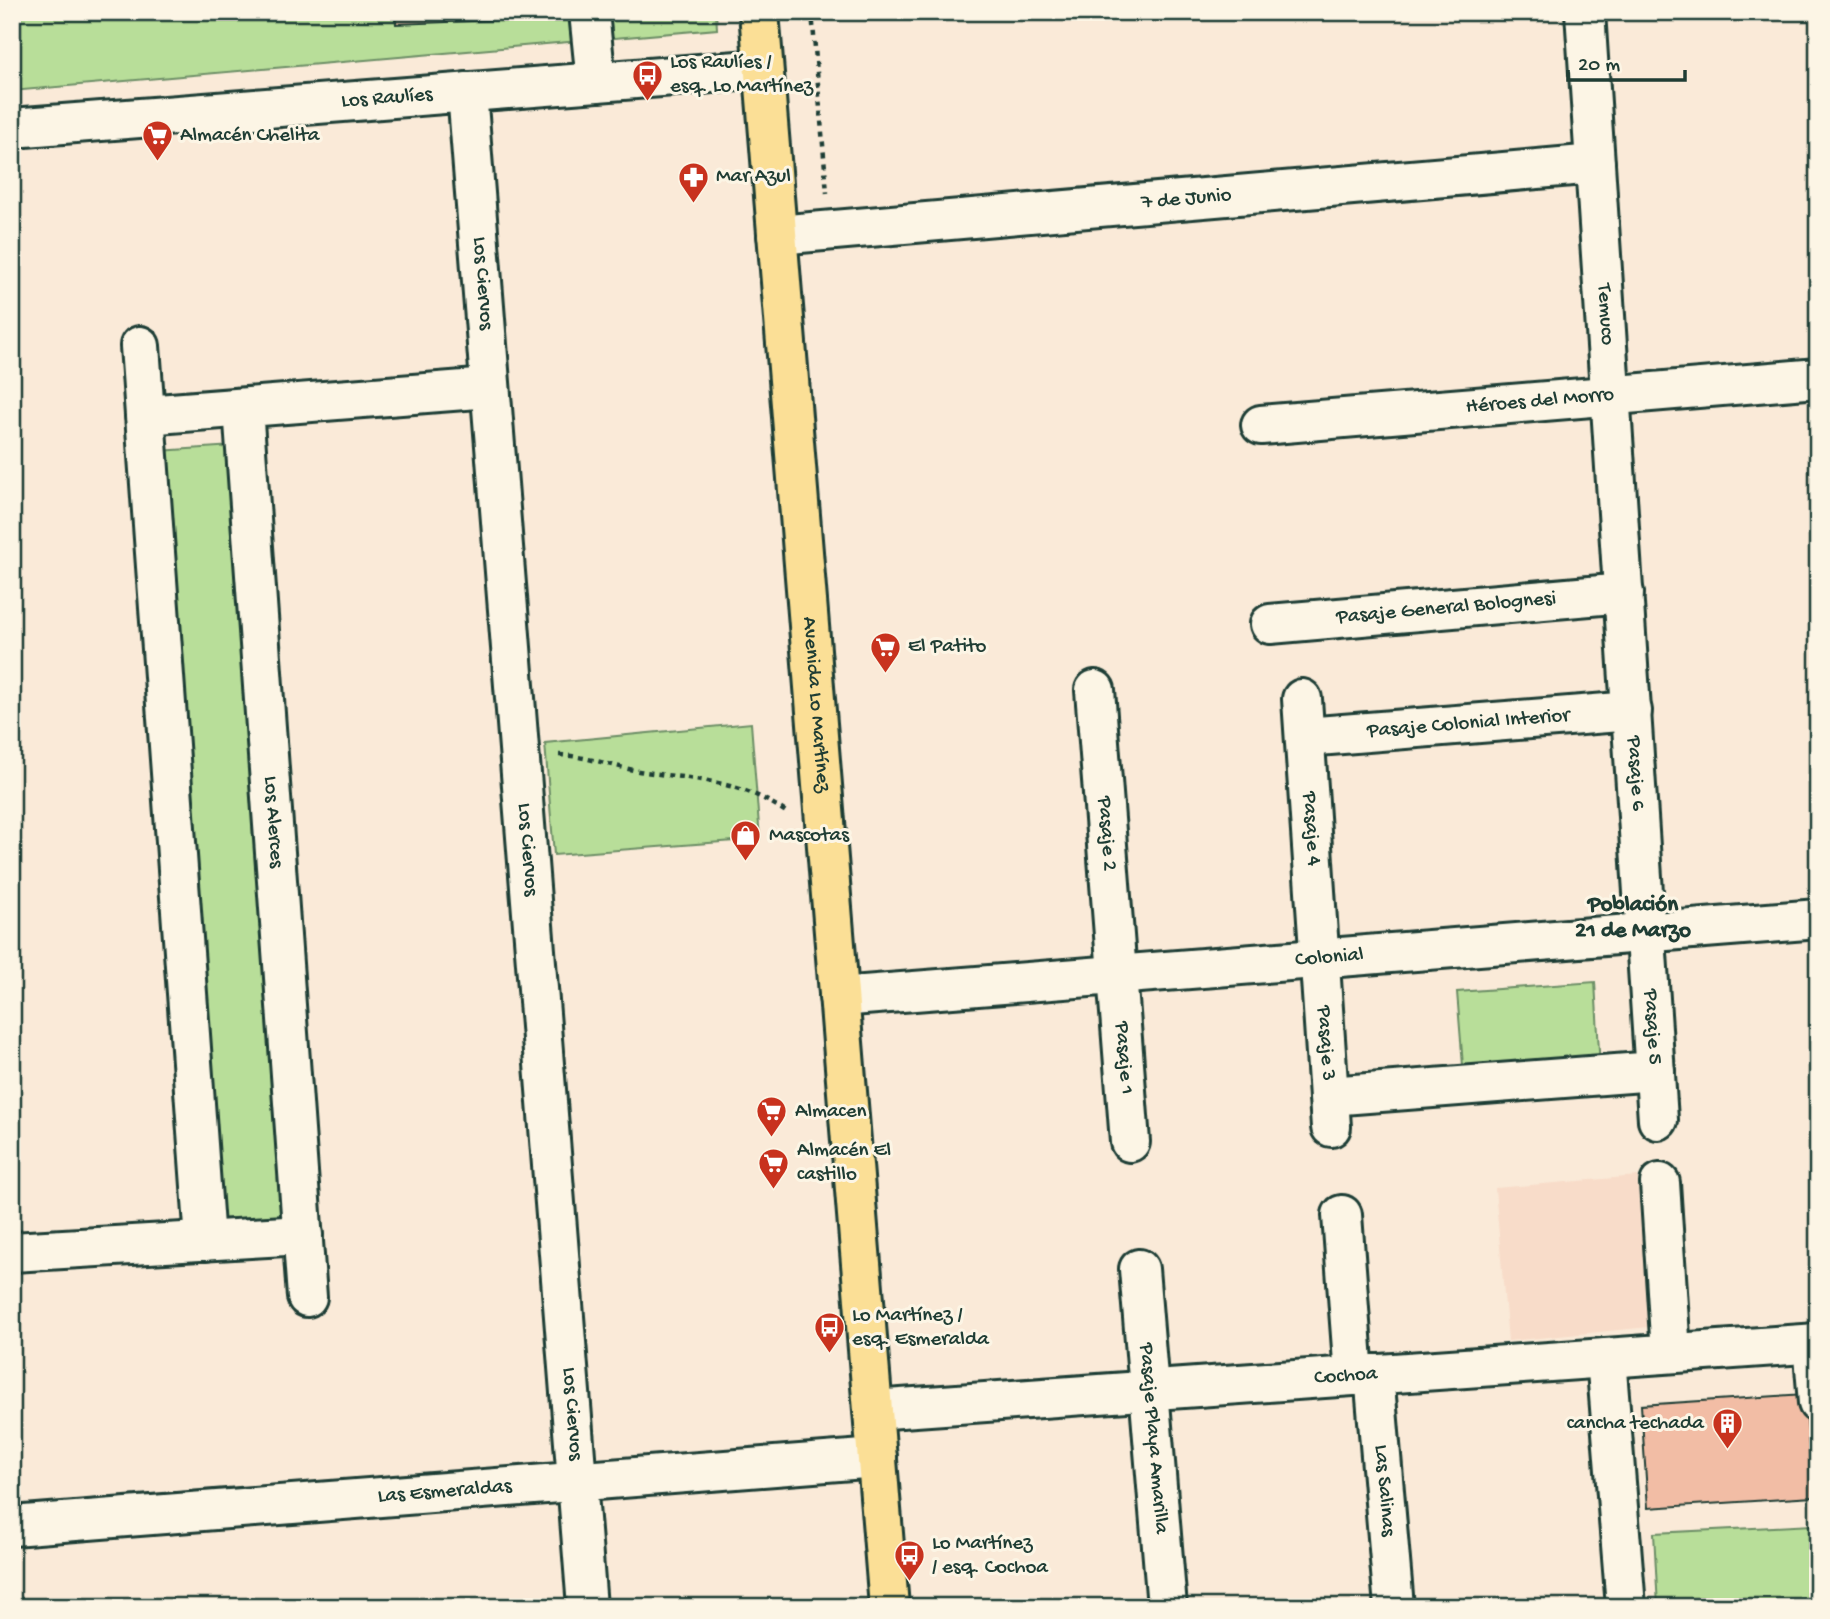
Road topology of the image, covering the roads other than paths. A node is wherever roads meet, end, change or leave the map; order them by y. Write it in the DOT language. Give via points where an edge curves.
graph roads {
  1 [pos="589,12"];
  2 [pos="759,12"];
  3 [pos="1586,12"];
  4 [pos="763,69"];
  5 [pos="596,82"];
  6 [pos="467,92"];
  7 [pos="12,128"];
  8 [pos="1595,164"];
  9 [pos="777,235"];
  10 [pos="139,346"];
  11 [pos="1818,378"];
  12 [pos="490,388"];
  13 [pos="1611,394"];
  14 [pos="243,408"];
  15 [pos="145,415"];
  16 [pos="1261,425"];
  17 [pos="1625,604"];
  18 [pos="1270,624"];
  19 [pos="1096,690"];
  20 [pos="1302,699"];
  21 [pos="1632,711"];
  22 [pos="1305,737"];
  23 [pos="1818,919"];
  24 [pos="1646,933"];
  25 [pos="1320,959"];
  26 [pos="1118,975"];
  27 [pos="839,997"];
  28 [pos="1655,1070"];
  29 [pos="1658,1120"];
  30 [pos="1130,1142"];
  31 [pos="1660,1183"];
  32 [pos="1342,1215"];
  33 [pos="303,1236"];
  34 [pos="205,1241"];
  35 [pos="12,1252"];
  36 [pos="1139,1269"];
  37 [pos="307,1297"];
  38 [pos="1815,1343"];
  39 [pos="1671,1353"];
  40 [pos="1606,1358"];
  41 [pos="1364,1375"];
  42 [pos="1150,1391"];
  43 [pos="1818,1404"];
  44 [pos="873,1410"];
  45 [pos="877,1458"];
  46 [pos="577,1482"];
  47 [pos="12,1526"];
  48 [pos="587,1607"];
  49 [pos="889,1607"];
  50 [pos="1167,1607"];
  51 [pos="1394,1607"];
  52 [pos="1626,1607"];
  1 -- 5 [label="street"];
  2 -- 4 [label="main road, Avenida Lo Martínez"];
  3 -- 8 [label="street, Temuco"];
  4 -- 5 [label="street, Los Raulíes"];
  4 -- 9 [label="main road, Avenida Lo Martínez"];
  5 -- 6 [label="street, Los Raulíes"];
  6 -- 7 [label="street, Los Raulíes"];
  6 -- 12 [label="street, Los Ciervos"];
  8 -- 9 [label="street, 7 de Junio"];
  8 -- 13 [label="street, Temuco"];
  9 -- 27 [label="main road, Avenida Lo Martínez"];
  10 -- 15 [label="street"];
  11 -- 13 [label="street, Héroes del Morro"];
  12 -- 14 [label="street"];
  12 -- 46 [label="street, Los Ciervos"];
  13 -- 16 [label="street, Héroes del Morro"];
  13 -- 17 [label="street, Temuco"];
  14 -- 15 [label="street"];
  14 -- 33 [label="street, Los Alerces"];
  15 -- 34 [label="street"];
  17 -- 18 [label="street, Pasaje General Bolognesi"];
  17 -- 21 [label="street, Pasaje 6"];
  19 -- 26 [label="street, Pasaje 2"];
  20 -- 22 [label="street, Pasaje 4"];
  21 -- 22 [label="street, Pasaje Colonial Interior"];
  21 -- 24 [label="street, Pasaje 6"];
  22 -- 25 [label="street, Pasaje 4"];
  23 -- 24 [label="street, Colonial"];
  24 -- 25 [label="street, Colonial"];
  24 -- 28 [label="street, Pasaje 5"];
  25 -- 26 [label="street, Colonial"];
  25 -- 28 [label="street, Pasaje 3" via="1330,1112"];
  26 -- 27 [label="street, Colonial"];
  26 -- 30 [label="street, Pasaje 1"];
  27 -- 44 [label="main road, Avenida Lo Martínez"];
  28 -- 29 [label="street, Pasaje 5"];
  31 -- 39 [label="street"];
  32 -- 41 [label="street, Las Salinas"];
  33 -- 34 [label="street"];
  33 -- 37 [label="street, Los Alerces"];
  34 -- 35 [label="street"];
  36 -- 42 [label="street, Pasaje Playa Amarilla"];
  38 -- 39 [label="street, Cochoa"];
  38 -- 43 [label="street"];
  39 -- 40 [label="street, Cochoa"];
  40 -- 41 [label="street, Cochoa"];
  40 -- 52 [label="street"];
  41 -- 42 [label="street, Cochoa"];
  41 -- 51 [label="street, Las Salinas"];
  42 -- 44 [label="street, Cochoa"];
  42 -- 50 [label="street, Pasaje Playa Amarilla"];
  44 -- 45 [label="main road, Avenida Lo Martínez"];
  45 -- 46 [label="street, Las Esmeraldas"];
  45 -- 49 [label="main road, Avenida Lo Martínez"];
  46 -- 47 [label="street, Las Esmeraldas"];
  46 -- 48 [label="street, Los Ciervos"];
}
